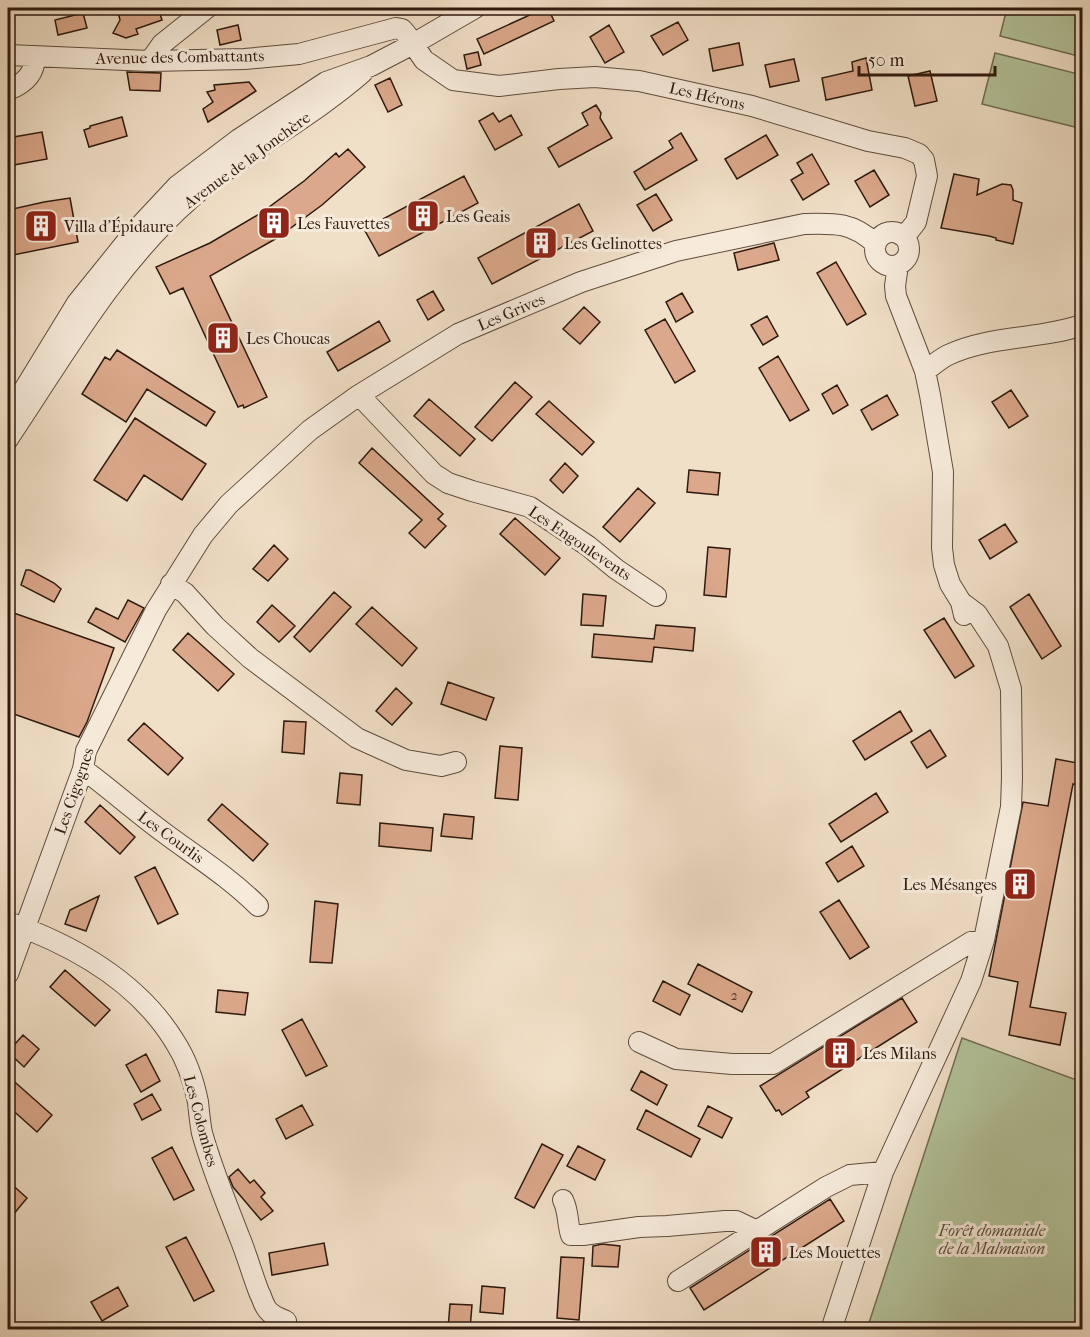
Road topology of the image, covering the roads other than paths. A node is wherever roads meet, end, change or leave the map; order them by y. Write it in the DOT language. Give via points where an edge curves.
graph roads {
  1 [pos="207,8"];
  2 [pos="476,8"];
  3 [pos="413,44"];
  4 [pos="8,55"];
  5 [pos="35,56"];
  6 [pos="150,61"];
  7 [pos="371,66"];
  8 [pos="8,90"];
  9 [pos="901,235"];
  10 [pos="876,244"];
  11 [pos="898,265"];
  12 [pos="1083,325"];
  13 [pos="925,371"];
  14 [pos="359,395"];
  15 [pos="8,412"];
  16 [pos="8,439"];
  17 [pos="203,535"];
  18 [pos="171,584"];
  19 [pos="656,596"];
  20 [pos="456,762"];
  21 [pos="83,769"];
  22 [pos="258,906"];
  23 [pos="16,925"];
  24 [pos="984,940"];
  25 [pos="8,974"];
  26 [pos="639,1042"];
  27 [pos="883,1172"];
  28 [pos="563,1200"];
  29 [pos="758,1231"];
  30 [pos="678,1281"];
  31 [pos="286,1321"];
  32 [pos="831,1329"];
  1 -- 6 [label="street" via="162,44"];
  2 -- 3 [label="street, Avenue de la Jonchère"];
  3 -- 6 [label="street, Avenue des Combattants" via="402,29 391,28 299,54"];
  3 -- 7 [label="street, Avenue de la Jonchère"];
  3 -- 9 [label="street, Les Hérons" via="424,60 453,80 499,86 595,77 639,81 752,106 867,141 905,148 924,160 927,176 916,222"];
  4 -- 5 [label="street, Avenue des Combattants"];
  5 -- 6 [label="street, Avenue des Combattants"];
  5 -- 8 [label="street" via="34,68 26,80"];
  7 -- 15 [label="street, Avenue de la Jonchère" via="326,82 291,103 177,186 77,303"];
  7 -- 16 [label="street, Avenue de la Jonchère" via="334,97 189,200 156,233 104,296"];
  9 -- 10 [label="street" via="883,234"];
  9 -- 11 [label="street" via="909,250"];
  10 -- 11 [label="street" via="880,262"];
  10 -- 14 [label="street, Les Grives" via="854,228 823,223 676,251 581,282 458,334"];
  11 -- 13 [label="street" via="896,296"];
  12 -- 13 [label="street" via="985,344 947,356"];
  13 -- 24 [label="street" via="943,472 944,566 961,602 976,614 998,646 1011,688 1011,807"];
  14 -- 17 [label="street, Les Grives" via="310,430 229,504"];
  14 -- 19 [label="street, Les Engoulevents" via="434,474 448,483 530,507"];
  17 -- 18 [label="street, Les Cigognes"];
  18 -- 20 [label="street" via="185,593 250,658 357,738 406,760 441,766"];
  18 -- 21 [label="street, Les Cigognes" via="86,751"];
  21 -- 22 [label="street, Les Courlis" via="202,858"];
  21 -- 23 [label="street, Les Cigognes"];
  23 -- 25 [label="street, Les Cigognes"];
  23 -- 31 [label="street, Les Colombes" via="51,939 105,970 136,996 168,1032 186,1065 198,1100 201,1130 250,1270 267,1309"];
  24 -- 26 [label="street" via="971,942 773,1064 676,1059"];
  24 -- 27 [label="street" via="971,981"];
  27 -- 29 [label="street" via="865,1172 842,1179"];
  27 -- 32 [label="street"];
  28 -- 29 [label="street" via="572,1235 725,1221 736,1221"];
  29 -- 30 [label="street"];
}
